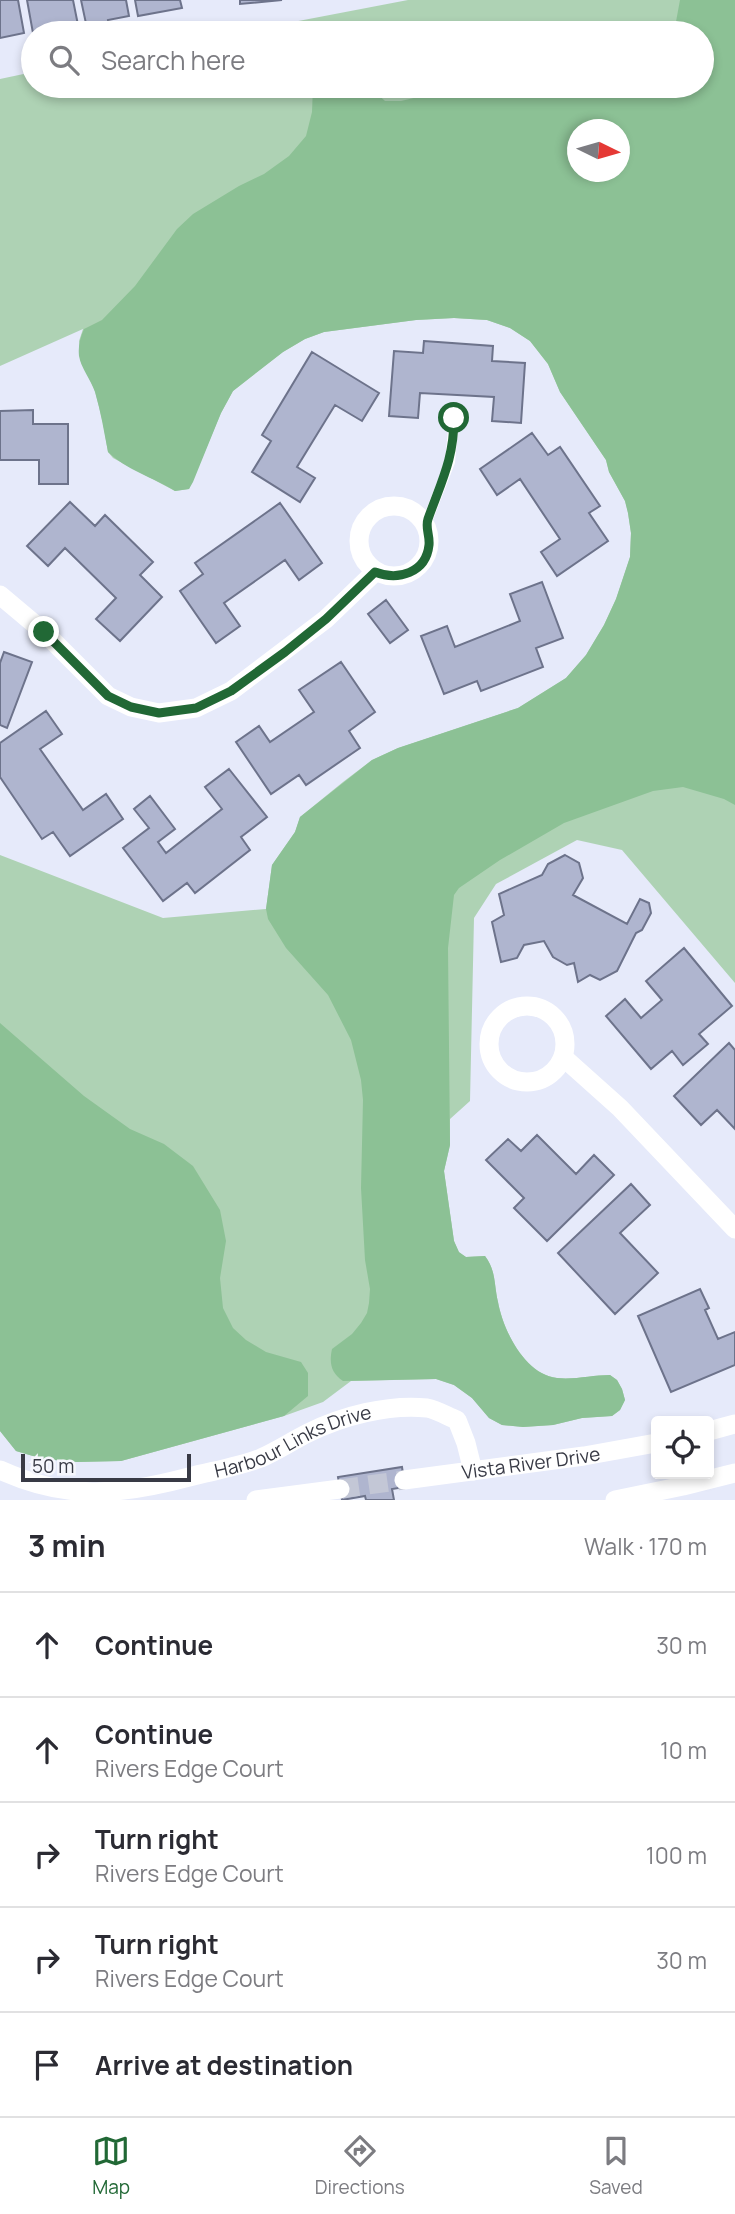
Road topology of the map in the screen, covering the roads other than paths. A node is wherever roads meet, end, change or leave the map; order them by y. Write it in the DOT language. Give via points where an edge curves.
graph roads {
  1 [pos="454,418"];
  2 [pos="426,524"];
  3 [pos="375,572"];
  4 [pos="0,595"];
  5 [pos="563,1057"];
  6 [pos="735,1228"];
  7 [pos="735,1424"];
  8 [pos="714,1429"];
  9 [pos="651,1444"];
  10 [pos="0,1470"];
  11 [pos="473,1471"];
  12 [pos="735,1473"];
  13 [pos="404,1480"];
  14 [pos="340,1489"];
  15 [pos="256,1500"];
  16 [pos="615,1500"];
  1 -- 2 [label="lane" via="450,462"];
  2 -- 3 [label="street" via="429,547 419,568 398,577"];
  2 -- 3 [label="street" via="419,515 398,506 375,511 360,530 358,542"];
  3 -- 4 [label="street" via="326,619 231,691 196,708 159,713 108,696"];
  5 -- 6 [label="street" via="620,1108"];
  7 -- 8 [label="street"];
  9 -- 11 [label="street, Vista River Drive"];
  10 -- 11 [label="street, Harbour Links Drive" via="39,1492 95,1499 259,1459 340,1420 391,1409 428,1408 457,1420"];
  11 -- 13 [label="street, Vista River Drive"];
  12 -- 16 [label="street"];
  14 -- 15 [label="street"];
}
